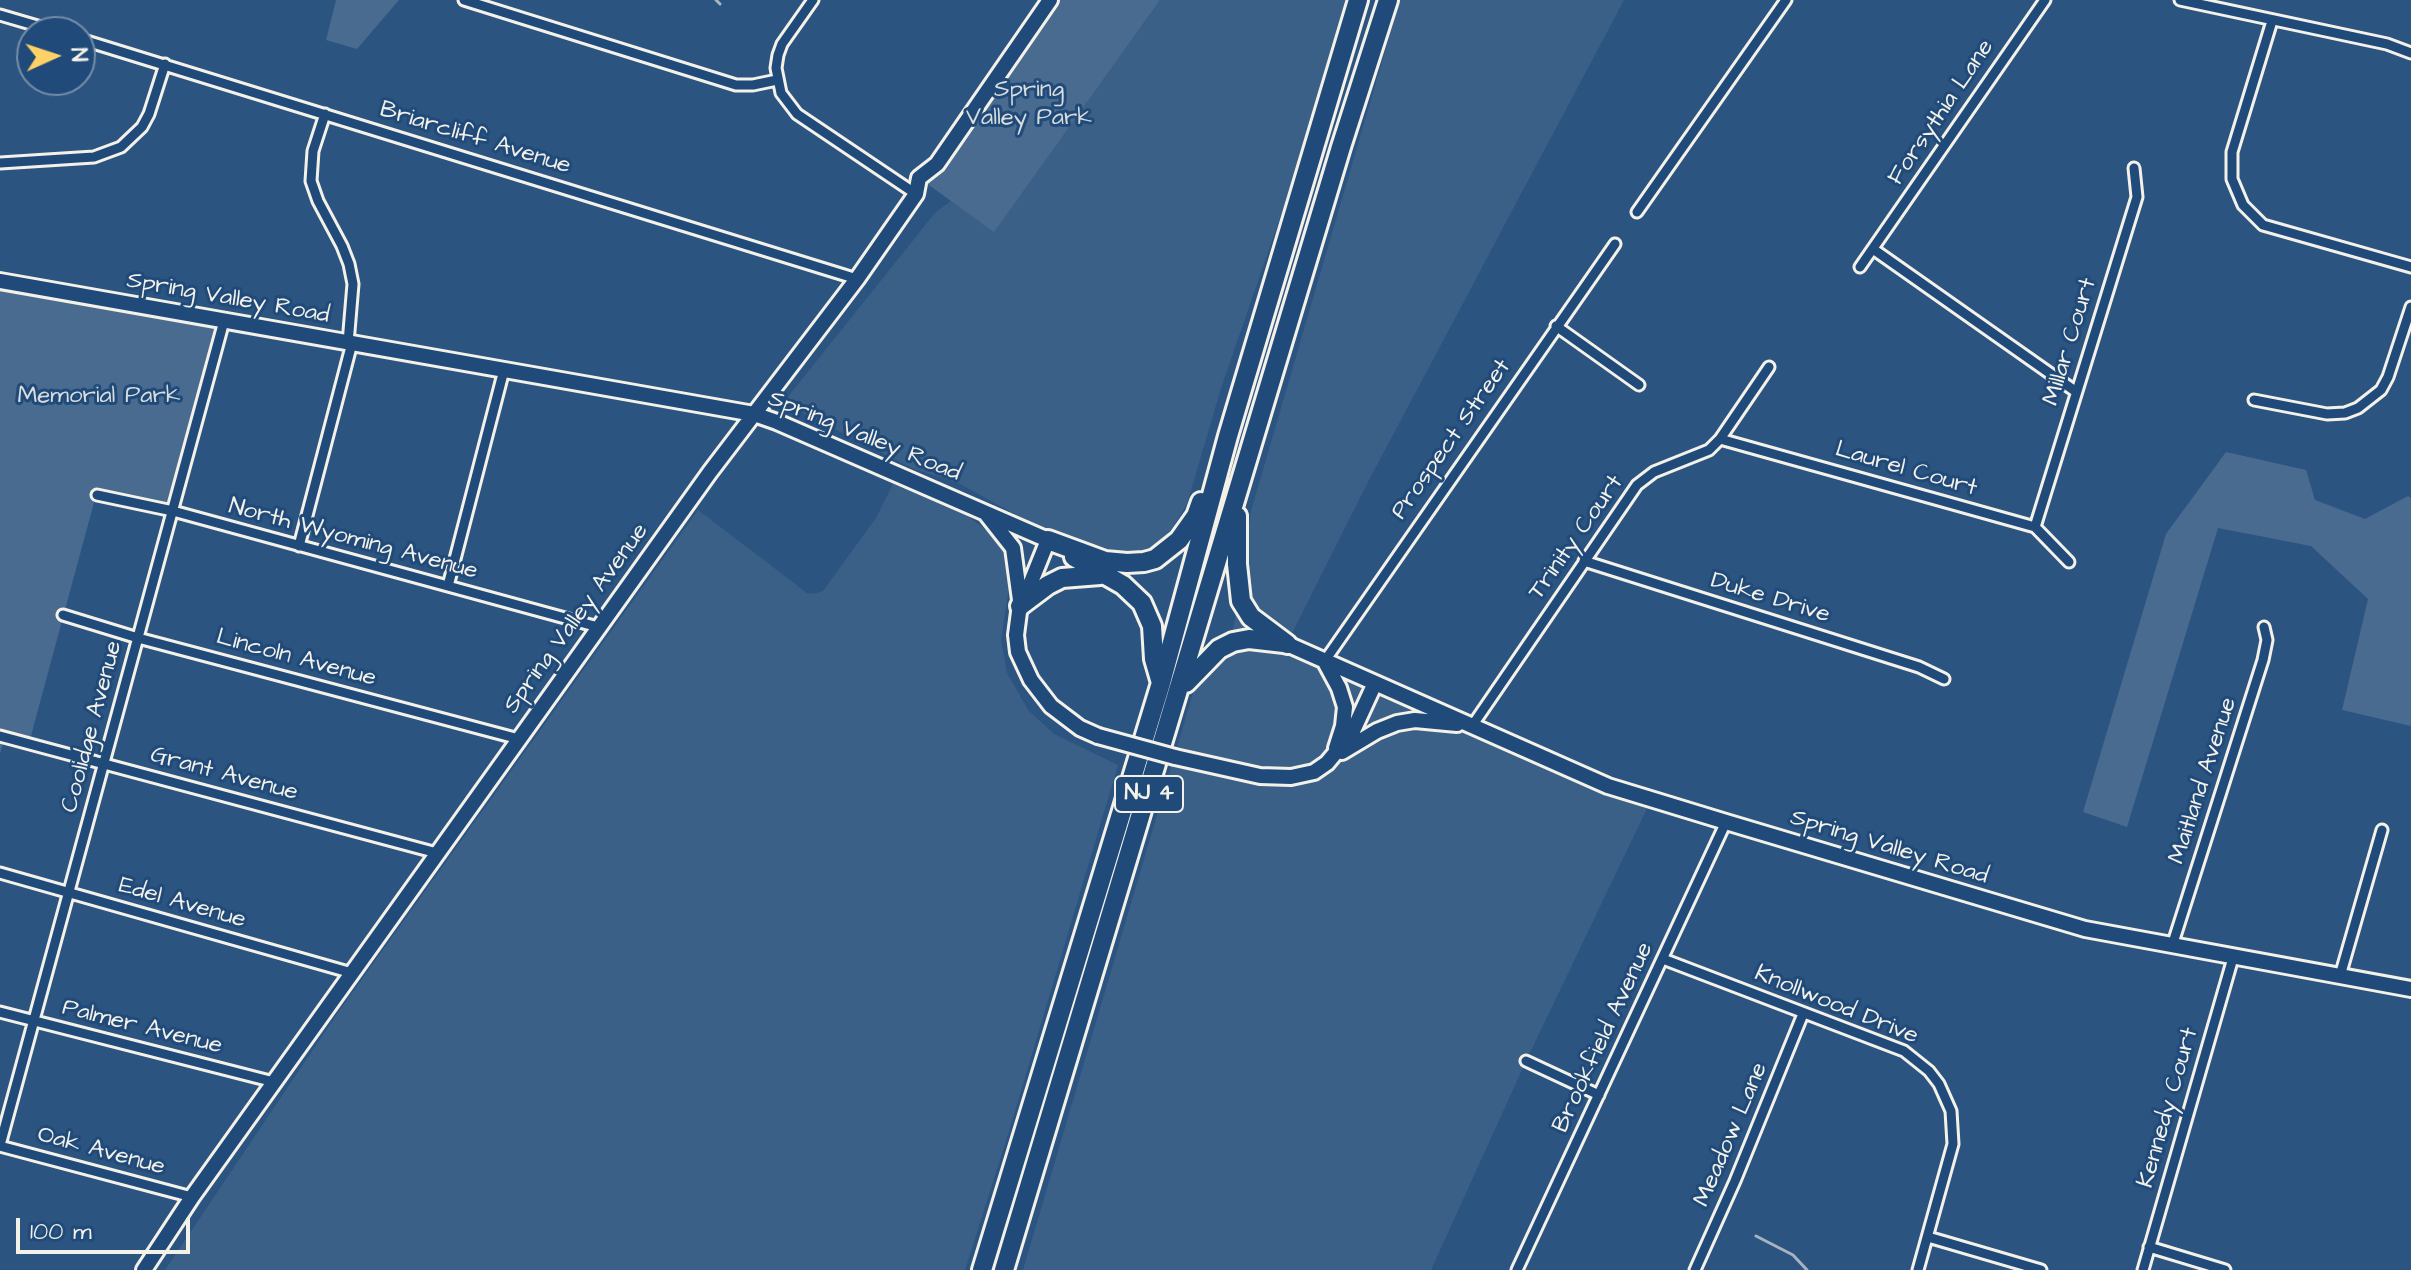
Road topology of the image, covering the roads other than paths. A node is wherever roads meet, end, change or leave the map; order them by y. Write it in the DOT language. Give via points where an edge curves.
graph roads {
  1 [pos="464,0"];
  2 [pos="813,0"];
  3 [pos="1050,0"];
  4 [pos="1358,0"];
  5 [pos="1388,0"];
  6 [pos="1786,0"];
  7 [pos="2045,0"];
  8 [pos="2180,0"];
  9 [pos="2272,21"];
  10 [pos="96,44"];
  11 [pos="2411,53"];
  12 [pos="165,64"];
  13 [pos="777,80"];
  14 [pos="325,114"];
  15 [pos="0,163"];
  16 [pos="2134,168"];
  17 [pos="916,194"];
  18 [pos="1637,212"];
  19 [pos="1615,244"];
  20 [pos="1873,249"];
  21 [pos="2398,263"];
  22 [pos="1860,267"];
  23 [pos="2411,267"];
  24 [pos="2411,275"];
  25 [pos="857,279"];
  26 [pos="0,281"];
  27 [pos="2411,307"];
  28 [pos="224,321"];
  29 [pos="1556,326"];
  30 [pos="350,343"];
  31 [pos="1769,367"];
  32 [pos="504,370"];
  33 [pos="1639,385"];
  34 [pos="2075,391"];
  35 [pos="2254,400"];
  36 [pos="754,414"];
  37 [pos="1228,436"];
  38 [pos="1720,439"];
  39 [pos="1237,493"];
  40 [pos="97,495"];
  41 [pos="981,509"];
  42 [pos="173,511"];
  43 [pos="2035,527"];
  44 [pos="1048,540"];
  45 [pos="299,546"];
  46 [pos="1584,561"];
  47 [pos="2069,562"];
  48 [pos="1101,575"];
  49 [pos="448,586"];
  50 [pos="1020,606"];
  51 [pos="63,615"];
  52 [pos="598,627"];
  53 [pos="2264,627"];
  54 [pos="138,638"];
  55 [pos="1287,644"];
  56 [pos="1324,662"];
  57 [pos="1944,679"];
  58 [pos="1161,683"];
  59 [pos="1375,683"];
  60 [pos="1179,691"];
  61 [pos="1472,726"];
  62 [pos="0,736"];
  63 [pos="519,739"];
  64 [pos="1331,759"];
  65 [pos="104,763"];
  66 [pos="1726,822"];
  67 [pos="2382,830"];
  68 [pos="437,853"];
  69 [pos="0,873"];
  70 [pos="68,893"];
  71 [pos="2172,946"];
  72 [pos="2233,958"];
  73 [pos="1663,959"];
  74 [pos="352,973"];
  75 [pos="2340,976"];
  76 [pos="2411,989"];
  77 [pos="0,1012"];
  78 [pos="1803,1014"];
  79 [pos="33,1022"];
  80 [pos="1526,1061"];
  81 [pos="274,1082"];
  82 [pos="1599,1095"];
  83 [pos="0,1145"];
  84 [pos="192,1197"];
  85 [pos="1928,1237"];
  86 [pos="2149,1247"];
  87 [pos="144,1270"];
  88 [pos="982,1270"];
  89 [pos="1004,1270"];
  90 [pos="1517,1270"];
  91 [pos="1695,1270"];
  92 [pos="1918,1270"];
  93 [pos="2041,1270"];
  94 [pos="2143,1270"];
  95 [pos="2225,1270"];
  1 -- 13 [label="street" via="736,85"];
  2 -- 13 [label="street" via="782,44"];
  3 -- 17 [label="street, Spring Valley Avenue" via="937,164 919,178"];
  4 -- 37 [label="highway, NJ 4"];
  5 -- 39 [label="highway, NJ 4"];
  6 -- 18 [label="street"];
  7 -- 20 [label="street, Forsythia Lane"];
  8 -- 9 [label="street"];
  9 -- 11 [label="street"];
  9 -- 21 [label="street" via="2232,152 2237,193 2263,225"];
  10 -- 12 [label="street, Briarcliff Avenue"];
  12 -- 14 [label="street, Briarcliff Avenue"];
  12 -- 15 [label="street" via="149,114 121,147 94,157"];
  13 -- 17 [label="street" via="797,114"];
  14 -- 25 [label="street, Briarcliff Avenue"];
  14 -- 30 [label="street" via="313,151 311,181 349,264"];
  16 -- 34 [label="street, Millar Court" via="2137,197"];
  17 -- 25 [label="street, Spring Valley Avenue"];
  19 -- 29 [label="street, Prospect Street"];
  20 -- 22 [label="street, Forsythia Lane"];
  20 -- 34 [label="street"];
  21 -- 23 [label="street"];
  21 -- 24 [label="street"];
  25 -- 36 [label="street, Spring Valley Avenue"];
  26 -- 28 [label="street, Spring Valley Road"];
  27 -- 35 [label="street" via="2388,377 2381,390 2358,408 2327,414"];
  28 -- 30 [label="street, Spring Valley Road"];
  28 -- 42 [label="street, Coolidge Avenue"];
  29 -- 33 [label="street"];
  29 -- 56 [label="street, Prospect Street"];
  30 -- 32 [label="street, Spring Valley Road"];
  30 -- 45 [label="street"];
  31 -- 38 [label="street, Trinity Court"];
  32 -- 36 [label="street, Spring Valley Road"];
  32 -- 49 [label="street"];
  34 -- 43 [label="street, Millar Court"];
  36 -- 41 [label="street, Spring Valley Road"];
  36 -- 52 [label="street, Spring Valley Avenue"];
  37 -- 44 [label="highway" via="1196,516 1179,540 1155,559 1105,561"];
  37 -- 58 [label="highway, NJ 4"];
  38 -- 43 [label="street, Laurel Court"];
  38 -- 46 [label="street, Trinity Court" via="1699,456 1654,472 1637,485"];
  39 -- 55 [label="highway" via="1241,601 1251,617"];
  39 -- 60 [label="highway, NJ 4"];
  40 -- 42 [label="street, North Wyoming Avenue"];
  41 -- 44 [label="street, Spring Valley Road"];
  41 -- 50 [label="street" via="1013,548"];
  42 -- 45 [label="street, North Wyoming Avenue"];
  42 -- 54 [label="street, Coolidge Avenue"];
  43 -- 47 [label="street"];
  44 -- 48 [label="highway"];
  44 -- 50 [label="street"];
  45 -- 49 [label="street, North Wyoming Avenue"];
  46 -- 57 [label="street, Duke Drive"];
  46 -- 61 [label="street, Trinity Court"];
  48 -- 50 [label="highway" via="1055,581"];
  48 -- 58 [label="highway" via="1129,590 1146,610"];
  49 -- 52 [label="street, North Wyoming Avenue"];
  50 -- 64 [label="street, bridge" via="1016,635 1025,670 1051,706 1080,728 1217,768 1281,778 1314,772"];
  51 -- 54 [label="street, Lincoln Avenue"];
  52 -- 63 [label="street, Spring Valley Avenue"];
  53 -- 71 [label="street, Maitland Avenue" via="2263,660"];
  54 -- 63 [label="street, Lincoln Avenue"];
  54 -- 65 [label="street, Coolidge Avenue"];
  55 -- 56 [label="street, Spring Valley Road"];
  55 -- 60 [label="highway" via="1233,642 1212,655"];
  56 -- 59 [label="street, Spring Valley Road"];
  56 -- 64 [label="street" via="1345,707"];
  58 -- 88 [label="highway, NJ 4"];
  59 -- 61 [label="street, Spring Valley Road"];
  59 -- 64 [label="street" via="1358,723"];
  60 -- 89 [label="highway, NJ 4"];
  61 -- 64 [label="street" via="1397,723"];
  61 -- 66 [label="street, Spring Valley Road" via="1608,786"];
  62 -- 65 [label="street, Grant Avenue"];
  63 -- 68 [label="street, Spring Valley Avenue"];
  65 -- 68 [label="street, Grant Avenue"];
  65 -- 70 [label="street, Coolidge Avenue"];
  66 -- 71 [label="street, Spring Valley Road" via="2058,922"];
  66 -- 73 [label="street, Brookfield Avenue"];
  67 -- 75 [label="street"];
  68 -- 74 [label="street, Spring Valley Avenue"];
  69 -- 70 [label="street, Edel Avenue"];
  70 -- 74 [label="street, Edel Avenue"];
  70 -- 79 [label="street, Coolidge Avenue"];
  71 -- 72 [label="street, Spring Valley Road"];
  72 -- 75 [label="street, Spring Valley Road"];
  72 -- 86 [label="street, Kennedy Court"];
  73 -- 78 [label="street, Knollwood Drive"];
  73 -- 82 [label="street, Brookfield Avenue"];
  74 -- 81 [label="street, Spring Valley Avenue"];
  75 -- 76 [label="street, Spring Valley Road"];
  77 -- 79 [label="street, Palmer Avenue"];
  78 -- 85 [label="street, Knollwood Drive" via="1904,1051 1939,1084 1951,1111 1953,1144"];
  78 -- 91 [label="street, Meadow Lane"];
  79 -- 81 [label="street, Palmer Avenue"];
  79 -- 83 [label="street, Coolidge Avenue"];
  80 -- 82 [label="street"];
  81 -- 84 [label="street, Spring Valley Avenue"];
  82 -- 90 [label="street, Brookfield Avenue"];
  83 -- 84 [label="street, Oak Avenue"];
  84 -- 87 [label="street, Spring Valley Avenue"];
  85 -- 92 [label="street, Knollwood Drive"];
  85 -- 93 [label="street"];
  86 -- 94 [label="street, Kennedy Court"];
  86 -- 95 [label="street"];
}
